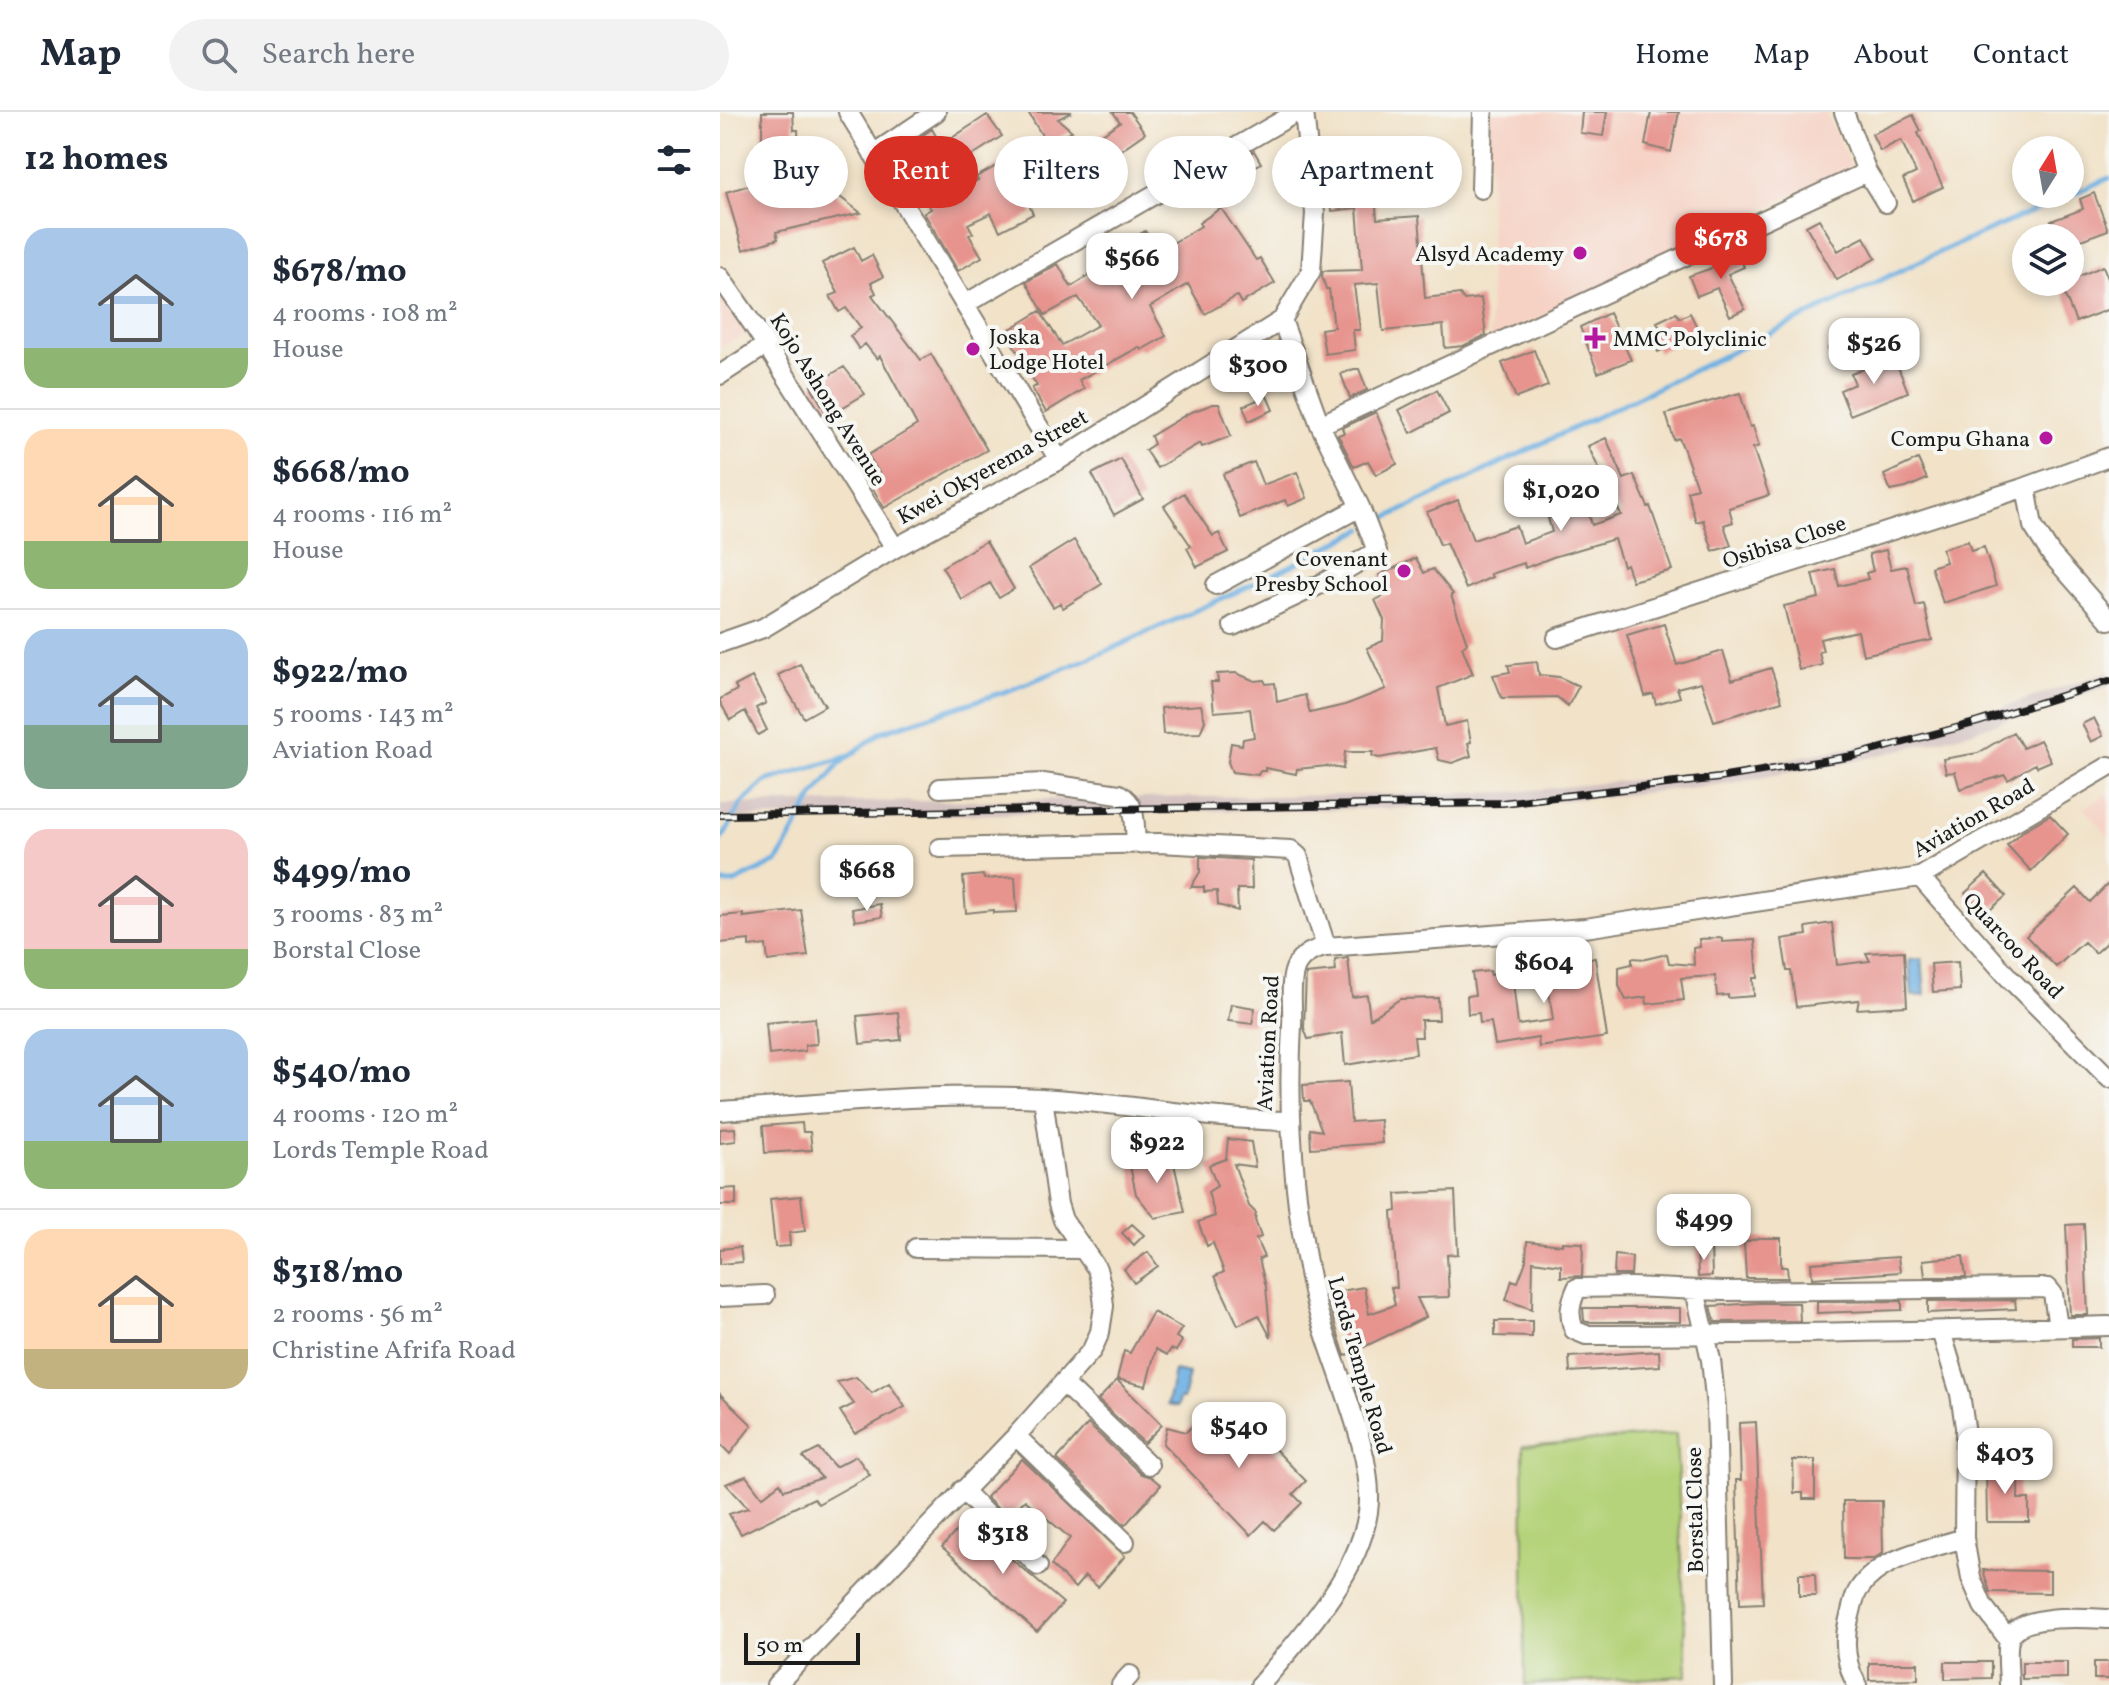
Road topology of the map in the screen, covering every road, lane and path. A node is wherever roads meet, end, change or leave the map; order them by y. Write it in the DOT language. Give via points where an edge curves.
graph roads {
  1 [pos="848,112"];
  2 [pos="936,112"];
  3 [pos="1297,112"];
  4 [pos="1304,112"];
  5 [pos="1483,112"];
  6 [pos="1844,112"];
  7 [pos="900,136"];
  8 [pos="864,139"];
  9 [pos="1867,172"];
  10 [pos="1481,189"];
  11 [pos="1886,203"];
  12 [pos="906,208"];
  13 [pos="720,277"];
  14 [pos="965,304"];
  15 [pos="1282,320"];
  16 [pos="766,345"];
  17 [pos="720,375"];
  18 [pos="1320,425"];
  19 [pos="2109,457"];
  20 [pos="1059,460"];
  21 [pos="2026,487"];
  22 [pos="1363,515"];
  23 [pos="895,548"];
  24 [pos="1216,585"];
  25 [pos="2109,620"];
  26 [pos="1233,626"];
  27 [pos="1557,638"];
  28 [pos="720,643"];
  29 [pos="2109,766"];
  30 [pos="940,788"];
  31 [pos="1136,843"];
  32 [pos="940,848"];
  33 [pos="1920,877"];
  34 [pos="1326,947"];
  35 [pos="2109,1078"];
  36 [pos="1043,1098"];
  37 [pos="720,1111"];
  38 [pos="1290,1121"];
  39 [pos="916,1248"];
  40 [pos="1082,1249"];
  41 [pos="1695,1290"];
  42 [pos="765,1295"];
  43 [pos="720,1297"];
  44 [pos="2109,1326"];
  45 [pos="2058,1327"];
  46 [pos="1941,1331"];
  47 [pos="1706,1335"];
  48 [pos="1064,1384"];
  49 [pos="1016,1436"];
  50 [pos="1149,1465"];
  51 [pos="962,1490"];
  52 [pos="1964,1538"];
  53 [pos="1125,1542"];
  54 [pos="1038,1566"];
  55 [pos="2109,1619"];
  56 [pos="2009,1640"];
  57 [pos="776,1685"];
  58 [pos="1260,1685"];
  59 [pos="1723,1685"];
  60 [pos="1857,1685"];
  61 [pos="2009,1685"];
  1 -- 8 [label="street"];
  2 -- 7 [label="street"];
  3 -- 14 [label="street"];
  4 -- 15 [label="street" via="1315,213 1311,271"];
  5 -- 10 [label="street"];
  6 -- 9 [label="street"];
  9 -- 11 [label="street"];
  9 -- 18 [label="street"];
  12 -- 14 [label="street"];
  13 -- 16 [label="street, Kojo Ashong Avenue"];
  14 -- 20 [label="street"];
  15 -- 18 [label="street"];
  15 -- 20 [label="street, Kwei Okyerema Street"];
  16 -- 17 [label="street"];
  16 -- 23 [label="street, Kojo Ashong Avenue"];
  18 -- 22 [label="street"];
  19 -- 21 [label="street, Osibisa Close"];
  20 -- 23 [label="street, Kwei Okyerema Street"];
  21 -- 25 [label="street" via="2033,526"];
  21 -- 27 [label="street, Osibisa Close"];
  22 -- 24 [label="street"];
  22 -- 26 [label="street" via="1377,551"];
  23 -- 28 [label="street, Kwei Okyerema Street" via="763,628"];
  29 -- 33 [label="street, Aviation Road"];
  30 -- 31 [label="street" via="1043,783 1119,794 1133,809"];
  31 -- 32 [label="street"];
  31 -- 34 [label="street" via="1291,850 1298,856"];
  33 -- 34 [label="street, Aviation Road" via="1585,928"];
  33 -- 35 [label="street, Quarcoo Road" via="2009,978"];
  34 -- 38 [label="street, Aviation Road" via="1311,950 1291,975"];
  36 -- 37 [label="street, Aviation Road" via="945,1097"];
  36 -- 38 [label="street, Aviation Road" via="1243,1121"];
  36 -- 40 [label="street" via="1058,1204"];
  38 -- 58 [label="street, Lords Temple Road" via="1304,1249 1365,1461 1369,1509 1362,1544 1333,1591"];
  39 -- 40 [label="street"];
  40 -- 48 [label="street" via="1097,1269 1102,1319 1092,1350"];
  41 -- 45 [label="street" via="2048,1288"];
  41 -- 47 [label="street, Borstal Close"];
  41 -- 47 [label="street" via="1577,1288 1570,1319 1574,1330 1586,1335"];
  42 -- 43 [label="street"];
  44 -- 45 [label="street"];
  45 -- 46 [label="street"];
  46 -- 47 [label="street"];
  46 -- 52 [label="street" via="1965,1427"];
  47 -- 59 [label="street, Borstal Close" via="1716,1407"];
  48 -- 49 [label="street"];
  48 -- 50 [label="street"];
  49 -- 51 [label="street"];
  49 -- 53 [label="street"];
  51 -- 54 [label="street"];
  51 -- 57 [label="street"];
  52 -- 56 [label="street" via="1975,1592"];
  52 -- 60 [label="street" via="1899,1559 1857,1590 1845,1633 1848,1667"];
  55 -- 56 [label="street" via="2036,1620"];
  56 -- 61 [label="street"];
}
